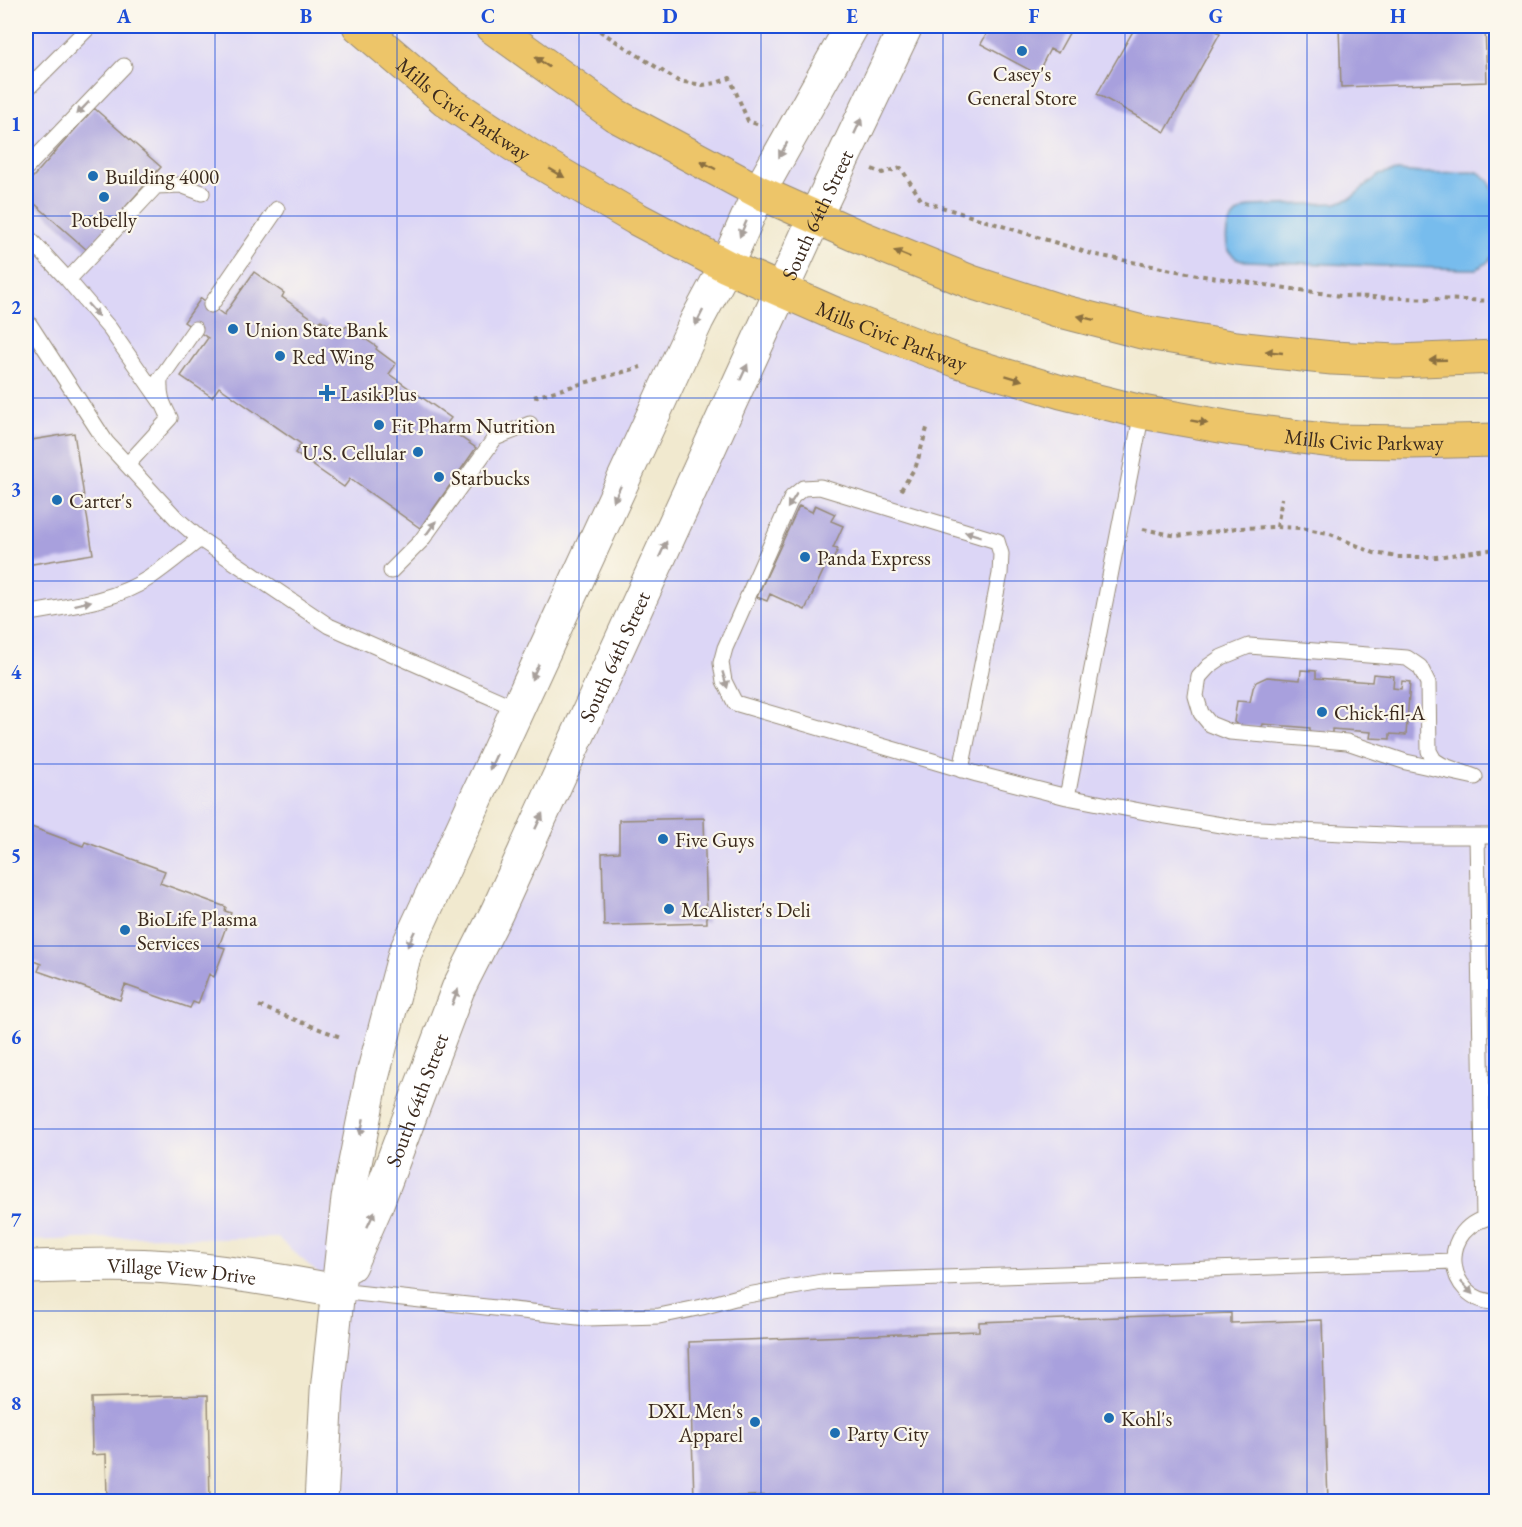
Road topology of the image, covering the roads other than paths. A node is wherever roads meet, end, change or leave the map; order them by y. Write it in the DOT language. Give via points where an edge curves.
graph roads {
  1 [pos="90,26"];
  2 [pos="359,26"];
  3 [pos="491,26"];
  4 [pos="852,26"];
  5 [pos="906,26"];
  6 [pos="124,66"];
  7 [pos="26,90"];
  8 [pos="26,168"];
  9 [pos="759,192"];
  10 [pos="202,193"];
  11 [pos="277,209"];
  12 [pos="814,217"];
  13 [pos="26,235"];
  14 [pos="726,266"];
  15 [pos="68,280"];
  16 [pos="782,290"];
  17 [pos="211,305"];
  18 [pos="26,319"];
  19 [pos="195,329"];
  20 [pos="1497,357"];
  21 [pos="161,402"];
  22 [pos="1142,412"];
  23 [pos="530,424"];
  24 [pos="1497,440"];
  25 [pos="127,465"];
  26 [pos="200,539"];
  27 [pos="391,571"];
  28 [pos="26,614"];
  29 [pos="518,709"];
  30 [pos="961,770"];
  31 [pos="1475,777"];
  32 [pos="1066,797"];
  33 [pos="1477,836"];
  34 [pos="1497,836"];
  35 [pos="1491,1217"];
  36 [pos="1454,1261"];
  37 [pos="26,1267"];
  38 [pos="338,1291"];
  39 [pos="1497,1302"];
  40 [pos="321,1502"];
  1 -- 7 [label="lane"];
  2 -- 14 [label="main road, Mills Civic Parkway, one-way" via="447,101 538,161"];
  9 -- 3 [label="main road, one-way" via="615,115"];
  4 -- 9 [label="street, South 64th Street, one-way"];
  12 -- 5 [label="street, South 64th Street, one-way"];
  6 -- 8 [label="lane, one-way"];
  9 -- 12 [label="main road"];
  9 -- 14 [label="street, South 64th Street, one-way"];
  10 -- 15 [label="lane" via="181,185 156,186"];
  11 -- 17 [label="lane"];
  12 -- 16 [label="street, South 64th Street"];
  20 -- 12 [label="main road, one-way" via="1396,361 1332,358 1236,348 1143,332 971,282"];
  13 -- 15 [label="lane"];
  14 -- 16 [label="main road, Mills Civic Parkway"];
  14 -- 29 [label="street, South 64th Street, one-way" via="697,320"];
  15 -- 21 [label="lane, one-way" via="110,329"];
  16 -- 22 [label="main road, Mills Civic Parkway, one-way" via="958,361 1061,393"];
  38 -- 16 [label="street, South 64th Street, one-way" via="376,1206 458,989 497,912"];
  18 -- 25 [label="lane" via="106,441"];
  19 -- 21 [label="lane" via="160,379"];
  21 -- 25 [label="lane" via="170,418"];
  22 -- 24 [label="main road, Mills Civic Parkway, one-way" via="1332,441"];
  22 -- 32 [label="lane"];
  27 -- 23 [label="lane, one-way" via="421,541 495,438"];
  25 -- 26 [label="lane"];
  28 -- 26 [label="lane, one-way" via="112,596 147,579"];
  26 -- 29 [label="lane" via="329,626"];
  29 -- 38 [label="street, South 64th Street, one-way" via="405,953 372,1078 348,1198"];
  30 -- 30 [label="lane, one-way" via="1000,574 1002,554 997,542 820,487 803,488 792,497 725,648 721,663 723,681 735,703"];
  30 -- 32 [label="lane"];
  31 -- 31 [label="lane" via="1434,760 1429,751 1428,683 1420,666 1407,658 1249,646 1222,657 1199,677 1196,696 1201,713 1210,724 1230,732 1347,742 1406,762"];
  32 -- 33 [label="lane" via="1239,828"];
  33 -- 34 [label="lane"];
  33 -- 35 [label="lane"];
  35 -- 36 [label="lane" via="1473,1224 1462,1234 1455,1247"];
  36 -- 38 [label="lane" via="822,1282 659,1316 587,1318"];
  36 -- 39 [label="lane, one-way" via="1463,1287 1488,1302"];
  37 -- 38 [label="street, Village View Drive" via="168,1267 250,1275"];
  38 -- 40 [label="street, South 64th Street"];
}
